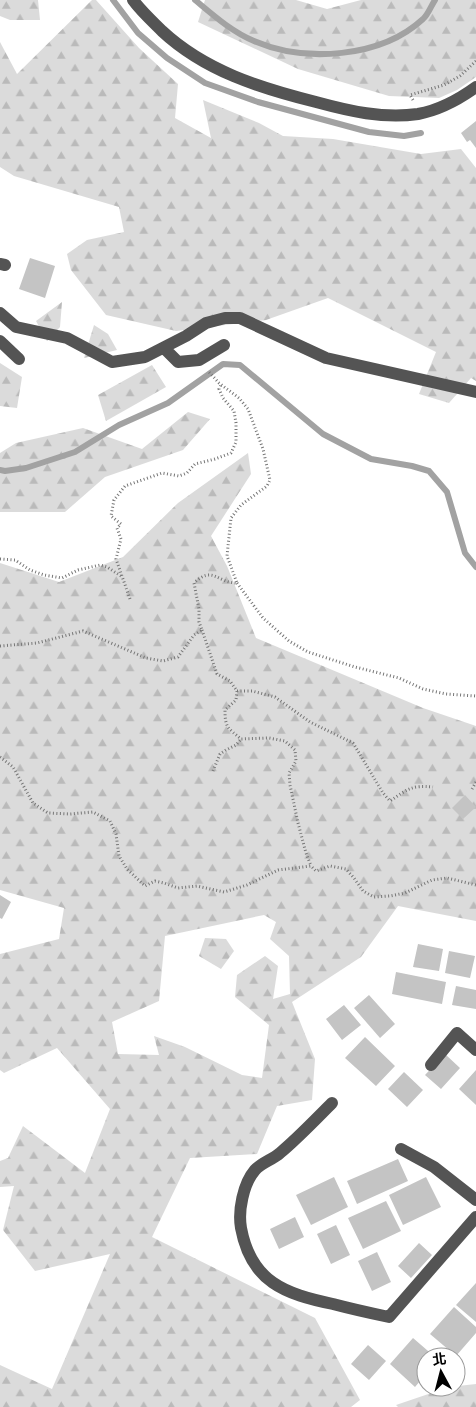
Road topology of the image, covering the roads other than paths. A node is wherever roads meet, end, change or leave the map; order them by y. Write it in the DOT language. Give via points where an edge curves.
graph roads {
  1 [pos="133,0"];
  2 [pos="476,87"];
  3 [pos="0,313"];
  4 [pos="0,341"];
  5 [pos="224,345"];
  6 [pos="164,348"];
  7 [pos="19,359"];
  8 [pos="476,392"];
  9 [pos="476,1050"];
  10 [pos="431,1065"];
  11 [pos="332,1103"];
  12 [pos="401,1150"];
  13 [pos="476,1200"];
  14 [pos="476,1217"];
  1 -- 2 [label="street" via="172,40 214,68 263,88 347,110 390,116 420,113 460,99"];
  3 -- 6 [label="street" via="16,327 67,338 112,362 145,357"];
  4 -- 7 [label="street"];
  5 -- 6 [label="street" via="199,360 178,362"];
  6 -- 8 [label="street" via="206,323 240,318 326,358"];
  9 -- 10 [label="street" via="457,1033"];
  11 -- 14 [label="street" via="280,1154 255,1170 246,1186 240,1214 243,1242 265,1277 284,1290 306,1298 389,1317"];
  12 -- 13 [label="street" via="434,1167"];
}
